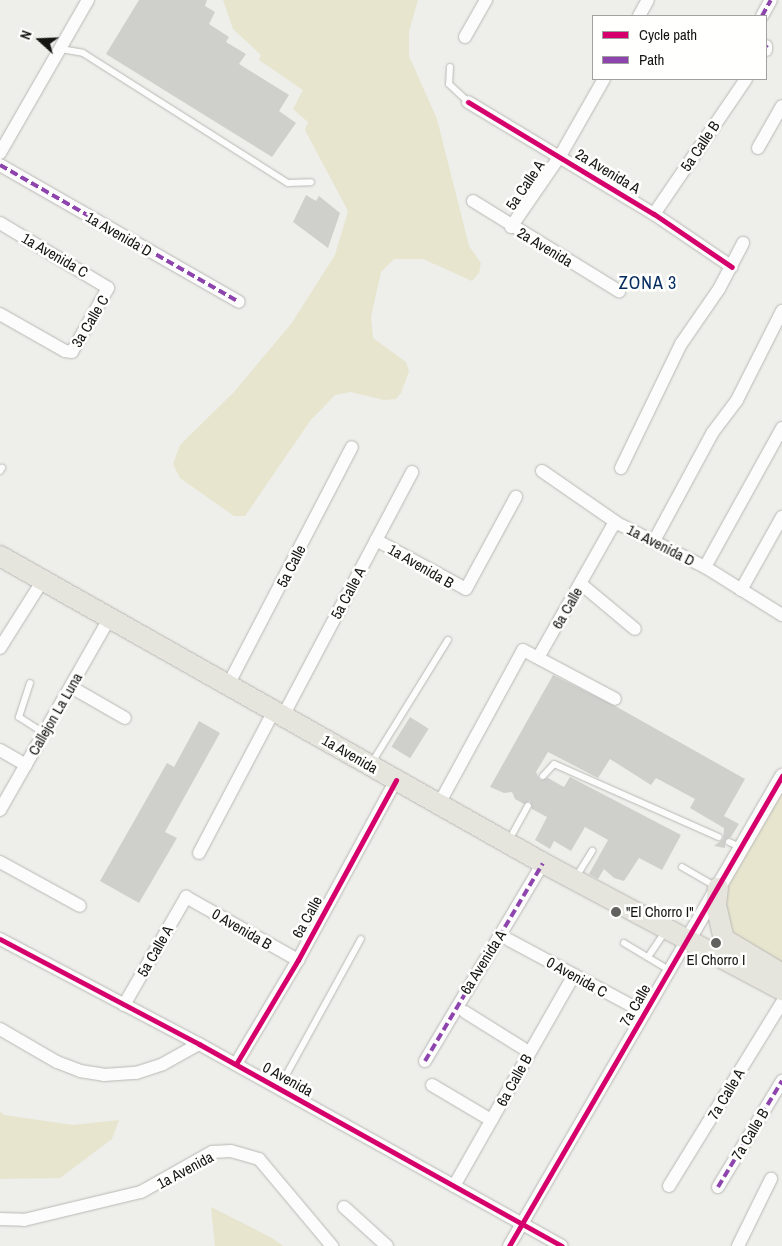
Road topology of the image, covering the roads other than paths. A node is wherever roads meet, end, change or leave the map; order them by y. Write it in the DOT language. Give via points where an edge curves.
graph roads {
  1 [pos="88,0"];
  2 [pos="486,0"];
  3 [pos="648,0"];
  4 [pos="771,0"];
  5 [pos="640,15"];
  6 [pos="763,15"];
  7 [pos="464,37"];
  8 [pos="61,49"];
  9 [pos="450,67"];
  10 [pos="603,80"];
  11 [pos="745,80"];
  12 [pos="468,102"];
  13 [pos="782,106"];
  14 [pos="758,148"];
  15 [pos="0,154"];
  16 [pos="560,156"];
  17 [pos="0,165"];
  18 [pos="311,182"];
  19 [pos="473,201"];
  20 [pos="654,214"];
  21 [pos="0,223"];
  22 [pos="511,227"];
  23 [pos="743,243"];
  24 [pos="732,267"];
  25 [pos="108,288"];
  26 [pos="619,291"];
  27 [pos="239,302"];
  28 [pos="782,311"];
  29 [pos="0,314"];
  30 [pos="782,428"];
  31 [pos="352,446"];
  32 [pos="621,468"];
  33 [pos="542,470"];
  34 [pos="412,472"];
  35 [pos="516,498"];
  36 [pos="782,517"];
  37 [pos="617,523"];
  38 [pos="376,540"];
  39 [pos="654,541"];
  40 [pos="1,559"];
  41 [pos="705,567"];
  42 [pos="43,580"];
  43 [pos="581,584"];
  44 [pos="741,590"];
  45 [pos="782,615"];
  46 [pos="110,617"];
  47 [pos="635,629"];
  48 [pos="448,640"];
  49 [pos="0,648"];
  50 [pos="539,656"];
  51 [pos="30,683"];
  52 [pos="228,685"];
  53 [pos="71,687"];
  54 [pos="615,699"];
  55 [pos="278,713"];
  56 [pos="125,718"];
  57 [pos="44,734"];
  58 [pos="0,750"];
  59 [pos="26,765"];
  60 [pos="371,766"];
  61 [pos="543,776"];
  62 [pos="782,776"];
  63 [pos="396,780"];
  64 [pos="439,804"];
  65 [pos="528,806"];
  66 [pos="0,810"];
  67 [pos="719,837"];
  68 [pos="507,843"];
  69 [pos="592,851"];
  70 [pos="199,852"];
  71 [pos="0,862"];
  72 [pos="543,863"];
  73 [pos="682,867"];
  74 [pos="574,880"];
  75 [pos="718,888"];
  76 [pos="186,897"];
  77 [pos="80,906"];
  78 [pos="666,929"];
  79 [pos="0,938"];
  80 [pos="361,939"];
  81 [pos="509,940"];
  82 [pos="687,940"];
  83 [pos="624,943"];
  84 [pos="648,957"];
  85 [pos="298,960"];
  86 [pos="669,970"];
  87 [pos="782,974"];
  88 [pos="574,975"];
  89 [pos="782,990"];
  90 [pos="782,1002"];
  91 [pos="124,1005"];
  92 [pos="464,1012"];
  93 [pos="645,1013"];
  94 [pos="0,1028"];
  95 [pos="199,1044"];
  96 [pos="529,1052"];
  97 [pos="425,1061"];
  98 [pos="236,1064"];
  99 [pos="782,1081"];
  100 [pos="432,1085"];
  101 [pos="280,1088"];
  102 [pos="491,1120"];
  103 [pos="771,1179"];
  104 [pos="454,1186"];
  105 [pos="669,1186"];
  106 [pos="718,1187"];
  107 [pos="344,1207"];
  108 [pos="0,1218"];
  109 [pos="522,1224"];
  110 [pos="332,1246"];
  111 [pos="387,1246"];
  112 [pos="509,1246"];
  113 [pos="562,1246"];
  114 [pos="738,1246"];
  1 -- 8 [label="street"];
  2 -- 7 [label="street"];
  3 -- 5 [label="street"];
  4 -- 6 [label="street"];
  8 -- 15 [label="street"];
  8 -- 18 [label="lane" via="83,53 288,183"];
  9 -- 12 [label="lane" via="449,84"];
  10 -- 16 [label="street, 5a Calle A"];
  11 -- 20 [label="street, 5a Calle B"];
  12 -- 16 [label="street, 2a Avenida A"];
  13 -- 14 [label="street"];
  16 -- 20 [label="street, 2a Avenida A"];
  16 -- 22 [label="street, 5a Calle A"];
  17 -- 27 [label="street, 1a Avenida D"];
  19 -- 22 [label="street, 2a Avenida"];
  20 -- 24 [label="street, 2a Avenida A"];
  21 -- 25 [label="street, 1a Avenida C"];
  22 -- 26 [label="street, 2a Avenida"];
  23 -- 24 [label="street"];
  24 -- 32 [label="street" via="681,344"];
  25 -- 29 [label="street, 3a Calle C" via="74,350 69,352"];
  28 -- 39 [label="street" via="736,400 713,432"];
  30 -- 41 [label="street"];
  31 -- 52 [label="street, 5a Calle"];
  33 -- 37 [label="street, 1a Avenida D"];
  34 -- 38 [label="street, 5a Calle A"];
  35 -- 38 [label="street, 1a Avenida B" via="466,589"];
  36 -- 44 [label="street"];
  37 -- 39 [label="street, 1a Avenida D"];
  37 -- 43 [label="street, 6a Calle"];
  38 -- 55 [label="street, 5a Calle A"];
  39 -- 41 [label="street, 1a Avenida D"];
  40 -- 42 [label="main road, 1a Avenida"];
  41 -- 44 [label="street, 1a Avenida D"];
  42 -- 46 [label="main road, 1a Avenida"];
  42 -- 49 [label="street"];
  43 -- 47 [label="street"];
  43 -- 50 [label="street, 6a Calle"];
  44 -- 45 [label="street, 1a Avenida D"];
  46 -- 52 [label="main road, 1a Avenida"];
  46 -- 53 [label="street, Callejon La Luna"];
  48 -- 60 [label="lane"];
  50 -- 54 [label="street"];
  50 -- 64 [label="street" via="521,651"];
  51 -- 57 [label="lane" via="20,717"];
  52 -- 55 [label="main road, 1a Avenida"];
  53 -- 56 [label="street"];
  53 -- 57 [label="street, Callejon La Luna"];
  55 -- 60 [label="main road, 1a Avenida"];
  55 -- 70 [label="street"];
  57 -- 59 [label="street, Callejon La Luna"];
  58 -- 59 [label="street"];
  59 -- 66 [label="street, Callejon La Luna"];
  60 -- 63 [label="main road, 1a Avenida"];
  61 -- 67 [label="lane" via="554,764"];
  62 -- 75 [label="street, 7a Calle" via="735,845"];
  63 -- 64 [label="main road, 1a Avenida"];
  63 -- 85 [label="street, 6a Calle"];
  64 -- 68 [label="main road, 1a Avenida"];
  65 -- 68 [label="lane"];
  68 -- 72 [label="main road, 1a Avenida"];
  69 -- 74 [label="lane"];
  71 -- 77 [label="street"];
  72 -- 74 [label="main road, 1a Avenida"];
  72 -- 97 [label="street, 6a Avenida A"];
  73 -- 75 [label="lane"];
  74 -- 78 [label="main road, 1a Avenida"];
  75 -- 82 [label="street, 7a Calle"];
  75 -- 87 [label="main road" via="717,912 724,939"];
  76 -- 85 [label="street, 0 Avenida B"];
  76 -- 91 [label="street, 5a Calle A"];
  78 -- 82 [label="main road, 1a Avenida"];
  78 -- 84 [label="lane"];
  79 -- 91 [label="street, 0 Avenida"];
  80 -- 101 [label="lane"];
  81 -- 88 [label="street, 0 Avenida C"];
  82 -- 86 [label="street, 7a Calle"];
  82 -- 89 [label="main road, 1a Avenida"];
  83 -- 84 [label="lane"];
  84 -- 86 [label="lane"];
  85 -- 98 [label="street, 6a Calle"];
  86 -- 93 [label="street, 7a Calle"];
  88 -- 93 [label="street, 0 Avenida C"];
  88 -- 96 [label="street, 6a Calle B"];
  90 -- 105 [label="street, 7a Calle A"];
  91 -- 95 [label="street, 0 Avenida"];
  92 -- 96 [label="street"];
  93 -- 109 [label="street, 7a Calle"];
  94 -- 95 [label="street" via="57,1062 80,1071 104,1075 136,1073 163,1064"];
  95 -- 98 [label="street, 0 Avenida"];
  96 -- 102 [label="street, 6a Calle B"];
  98 -- 101 [label="street, 0 Avenida"];
  99 -- 106 [label="street, 7a Calle B"];
  100 -- 102 [label="street"];
  101 -- 104 [label="street, 0 Avenida"];
  102 -- 104 [label="street, 6a Calle B"];
  103 -- 114 [label="street"];
  104 -- 109 [label="street, 0 Avenida"];
  107 -- 111 [label="street"];
  108 -- 110 [label="street, 1a Avenida" via="24,1220 141,1192 212,1152 231,1151 259,1160"];
  109 -- 112 [label="street, 7a Calle"];
  109 -- 113 [label="street, 0 Avenida"];
}
